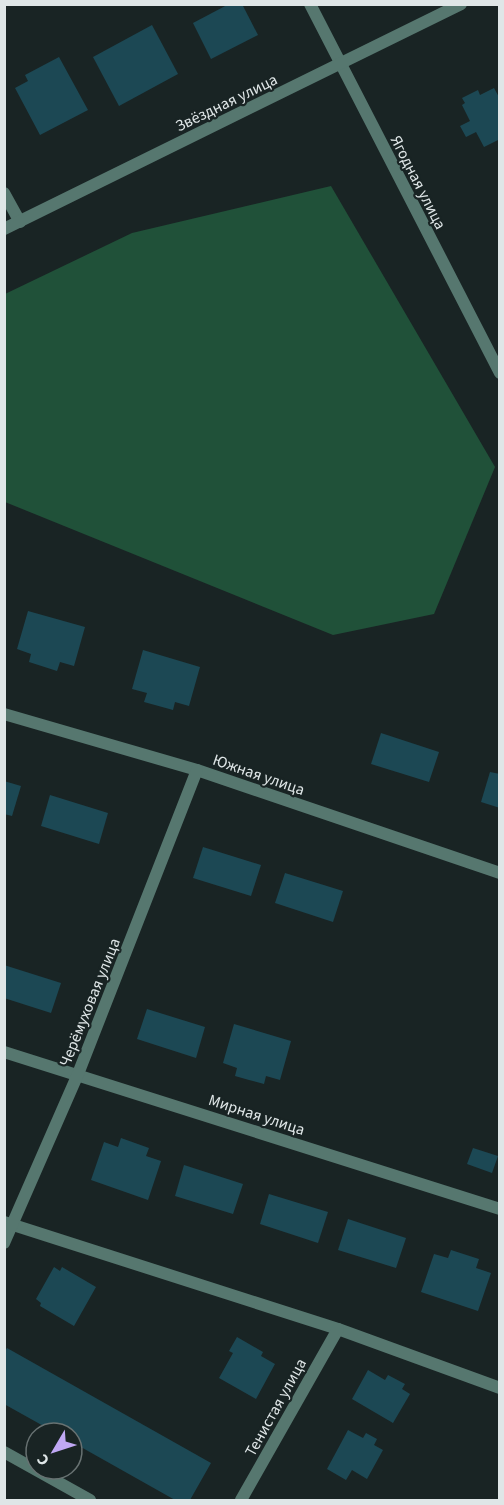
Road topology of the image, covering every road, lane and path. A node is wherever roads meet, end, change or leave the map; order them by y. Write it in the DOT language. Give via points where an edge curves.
graph roads {
  1 [pos="310,4"];
  2 [pos="461,4"];
  3 [pos="340,64"];
  4 [pos="4,193"];
  5 [pos="20,222"];
  6 [pos="4,229"];
  7 [pos="500,373"];
  8 [pos="4,714"];
  9 [pos="197,770"];
  10 [pos="500,873"];
  11 [pos="4,1052"];
  12 [pos="78,1074"];
  13 [pos="500,1209"];
  14 [pos="9,1223"];
  15 [pos="4,1243"];
  16 [pos="338,1329"];
  17 [pos="500,1388"];
  18 [pos="4,1452"];
  19 [pos="90,1500"];
  20 [pos="242,1500"];
  1 -- 3 [label="street, Ягодная улица"];
  2 -- 3 [label="street, Звёздная улица"];
  3 -- 5 [label="street, Звёздная улица"];
  3 -- 7 [label="street, Ягодная улица"];
  4 -- 5 [label="street"];
  5 -- 6 [label="street, Звёздная улица"];
  8 -- 9 [label="street, Южная улица"];
  9 -- 10 [label="street, Южная улица"];
  9 -- 12 [label="street, Черёмуховая улица"];
  11 -- 12 [label="street, Мирная улица"];
  12 -- 13 [label="street, Мирная улица"];
  12 -- 14 [label="street, Черёмуховая улица"];
  14 -- 15 [label="street, Черёмуховая улица"];
  14 -- 16 [label="street"];
  16 -- 17 [label="street"];
  16 -- 20 [label="street, Тенистая улица"];
  18 -- 19 [label="street"];
}
